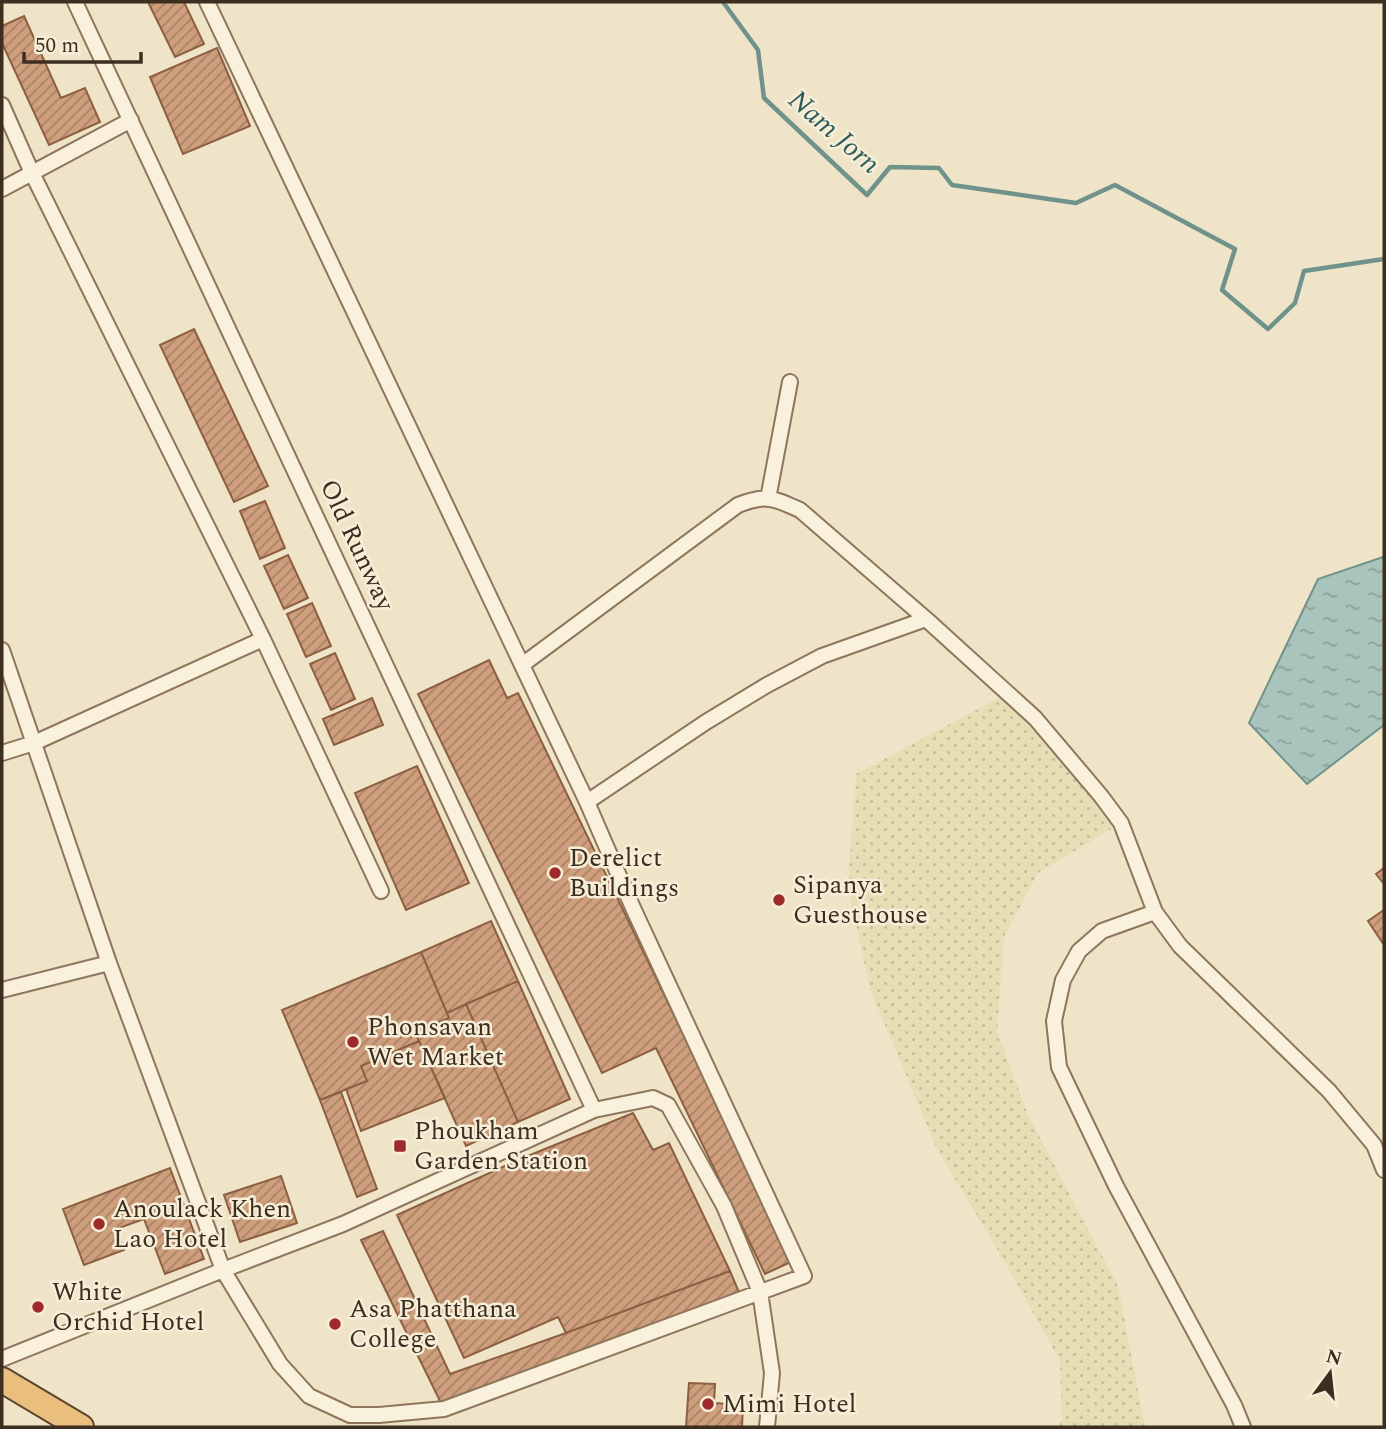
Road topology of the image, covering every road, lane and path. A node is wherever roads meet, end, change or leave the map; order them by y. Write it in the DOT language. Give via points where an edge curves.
graph roads {
  1 [pos="75,2"];
  2 [pos="207,2"];
  3 [pos="2,105"];
  4 [pos="131,120"];
  5 [pos="32,173"];
  6 [pos="2,189"];
  7 [pos="790,382"];
  8 [pos="768,499"];
  9 [pos="926,619"];
  10 [pos="263,639"];
  11 [pos="2,650"];
  12 [pos="522,664"];
  13 [pos="34,743"];
  14 [pos="2,753"];
  15 [pos="587,802"];
  16 [pos="381,891"];
  17 [pos="1155,912"];
  18 [pos="109,963"];
  19 [pos="2,990"];
  20 [pos="594,1110"];
  21 [pos="1384,1170"];
  22 [pos="223,1270"];
  23 [pos="760,1292"];
  24 [pos="2,1359"];
  25 [pos="2,1380"];
  26 [pos="81,1427"];
  27 [pos="767,1427"];
  28 [pos="1243,1427"];
  1 -- 4 [label="street, Old Runway"];
  2 -- 12 [label="street"];
  3 -- 5 [label="street"];
  4 -- 5 [label="street"];
  4 -- 20 [label="street, Old Runway"];
  5 -- 6 [label="street"];
  5 -- 10 [label="street"];
  7 -- 8 [label="street"];
  8 -- 9 [label="street" via="800,510"];
  8 -- 12 [label="street" via="738,505"];
  9 -- 15 [label="street" via="822,656 767,685"];
  9 -- 17 [label="street" via="1035,718 1101,796 1121,823"];
  10 -- 13 [label="street"];
  10 -- 16 [label="street"];
  11 -- 13 [label="street"];
  12 -- 15 [label="street"];
  13 -- 14 [label="street"];
  13 -- 18 [label="street"];
  15 -- 23 [label="street" via="804,1276"];
  17 -- 21 [label="street" via="1180,946 1329,1091 1374,1145"];
  17 -- 28 [label="street" via="1102,931 1079,951 1063,980 1054,1021 1059,1067"];
  18 -- 19 [label="street"];
  18 -- 22 [label="street"];
  20 -- 22 [label="street" via="344,1224"];
  20 -- 23 [label="street" via="653,1098 668,1104 724,1206"];
  22 -- 23 [label="street" via="280,1364 309,1396 351,1415 444,1409"];
  22 -- 24 [label="street"];
  23 -- 27 [label="street" via="772,1373"];
  25 -- 26 [label="highway"];
}
